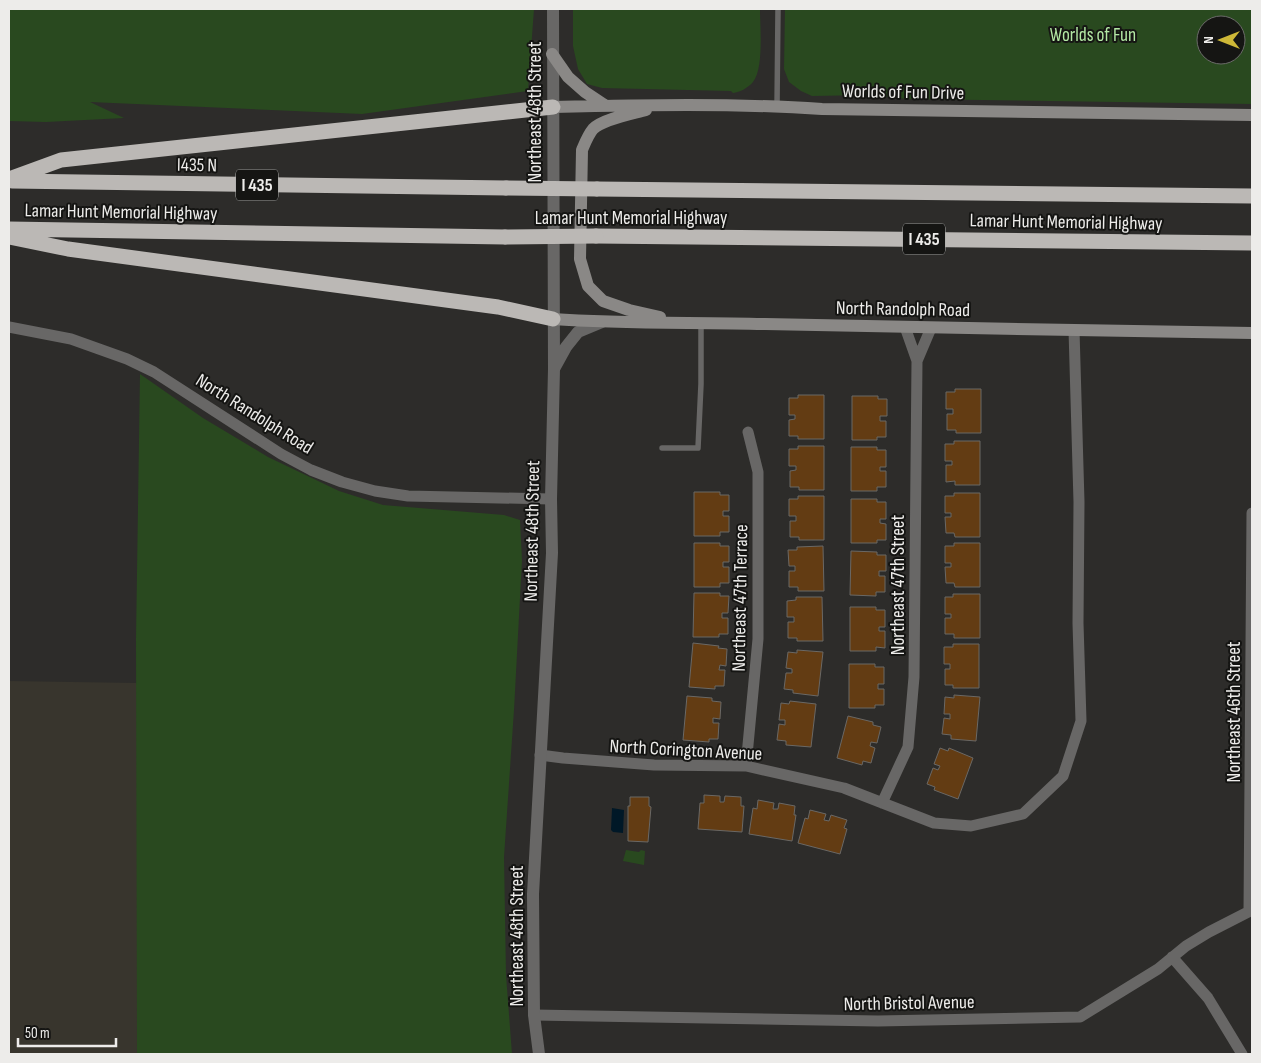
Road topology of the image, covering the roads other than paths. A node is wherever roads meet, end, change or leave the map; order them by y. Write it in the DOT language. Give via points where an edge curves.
graph roads {
  1 [pos="553,9"];
  2 [pos="778,9"];
  3 [pos="552,54"];
  4 [pos="665,105"];
  5 [pos="606,106"];
  6 [pos="777,106"];
  7 [pos="553,107"];
  8 [pos="1252,115"];
  9 [pos="9,180"];
  10 [pos="596,189"];
  11 [pos="1252,196"];
  12 [pos="9,230"];
  13 [pos="9,237"];
  14 [pos="1252,243"];
  15 [pos="553,319"];
  16 [pos="602,322"];
  17 [pos="680,322"];
  18 [pos="701,322"];
  19 [pos="9,327"];
  20 [pos="905,327"];
  21 [pos="931,328"];
  22 [pos="1074,330"];
  23 [pos="1252,333"];
  24 [pos="917,361"];
  25 [pos="554,369"];
  26 [pos="748,432"];
  27 [pos="662,448"];
  28 [pos="550,499"];
  29 [pos="1252,513"];
  30 [pos="540,755"];
  31 [pos="746,766"];
  32 [pos="882,803"];
  33 [pos="1251,910"];
  34 [pos="1172,957"];
  35 [pos="534,1015"];
  36 [pos="539,1054"];
  37 [pos="1242,1054"];
  1 -- 3 [label="street, Northeast 48th Street"];
  2 -- 6 [label="lane"];
  3 -- 5 [label="main road" via="568,77"];
  3 -- 7 [label="street, Northeast 48th Street"];
  4 -- 5 [label="main road, Worlds of Fun Drive"];
  4 -- 6 [label="main road, Worlds of Fun Drive"];
  4 -- 17 [label="main road" via="612,120 595,128 588,136 582,150 580,259 588,286 603,301"];
  5 -- 7 [label="main road, Worlds of Fun Drive"];
  6 -- 8 [label="main road, Worlds of Fun Drive"];
  7 -- 9 [label="highway" via="61,160"];
  7 -- 15 [label="street, Northeast 48th Street"];
  9 -- 10 [label="highway, I435 N / I 435, bridge"];
  10 -- 11 [label="highway, Lamar Hunt Memorial Highway / I 435"];
  12 -- 14 [label="highway, Lamar Hunt Memorial Highway / I 435, bridge"];
  13 -- 15 [label="highway" via="68,249 498,307"];
  15 -- 16 [label="main road, North Randolph Road"];
  15 -- 25 [label="street, Northeast 48th Street"];
  16 -- 17 [label="main road, North Randolph Road"];
  16 -- 25 [label="street" via="578,332"];
  17 -- 18 [label="main road, North Randolph Road"];
  18 -- 20 [label="main road, North Randolph Road"];
  18 -- 27 [label="lane" via="698,448"];
  19 -- 28 [label="street, North Randolph Road" via="71,339 127,359 154,372 281,454 342,482 408,496"];
  20 -- 21 [label="main road, North Randolph Road"];
  20 -- 24 [label="street, Northeast 47th Street"];
  21 -- 22 [label="main road, North Randolph Road"];
  21 -- 24 [label="street, Northeast 47th Street"];
  22 -- 23 [label="main road, North Randolph Road"];
  22 -- 32 [label="street, North Corington Avenue" via="1081,721 1063,776 1023,814 971,826 934,823"];
  24 -- 32 [label="street, Northeast 47th Street" via="914,677 908,747"];
  25 -- 28 [label="street, Northeast 48th Street"];
  26 -- 31 [label="street, Northeast 47th Terrace" via="758,472 758,638"];
  28 -- 30 [label="street, Northeast 48th Street" via="552,553"];
  29 -- 33 [label="street, Northeast 46th Street"];
  30 -- 31 [label="street, North Corington Avenue" via="654,765"];
  30 -- 35 [label="street, Northeast 48th Street" via="533,894"];
  31 -- 32 [label="street, North Corington Avenue" via="844,788"];
  33 -- 34 [label="street, North Bristol Avenue" via="1209,932"];
  34 -- 35 [label="street, North Bristol Avenue" via="1080,1017 878,1021"];
  34 -- 37 [label="street" via="1208,998"];
  35 -- 36 [label="street, Northeast 48th Street"];
}
